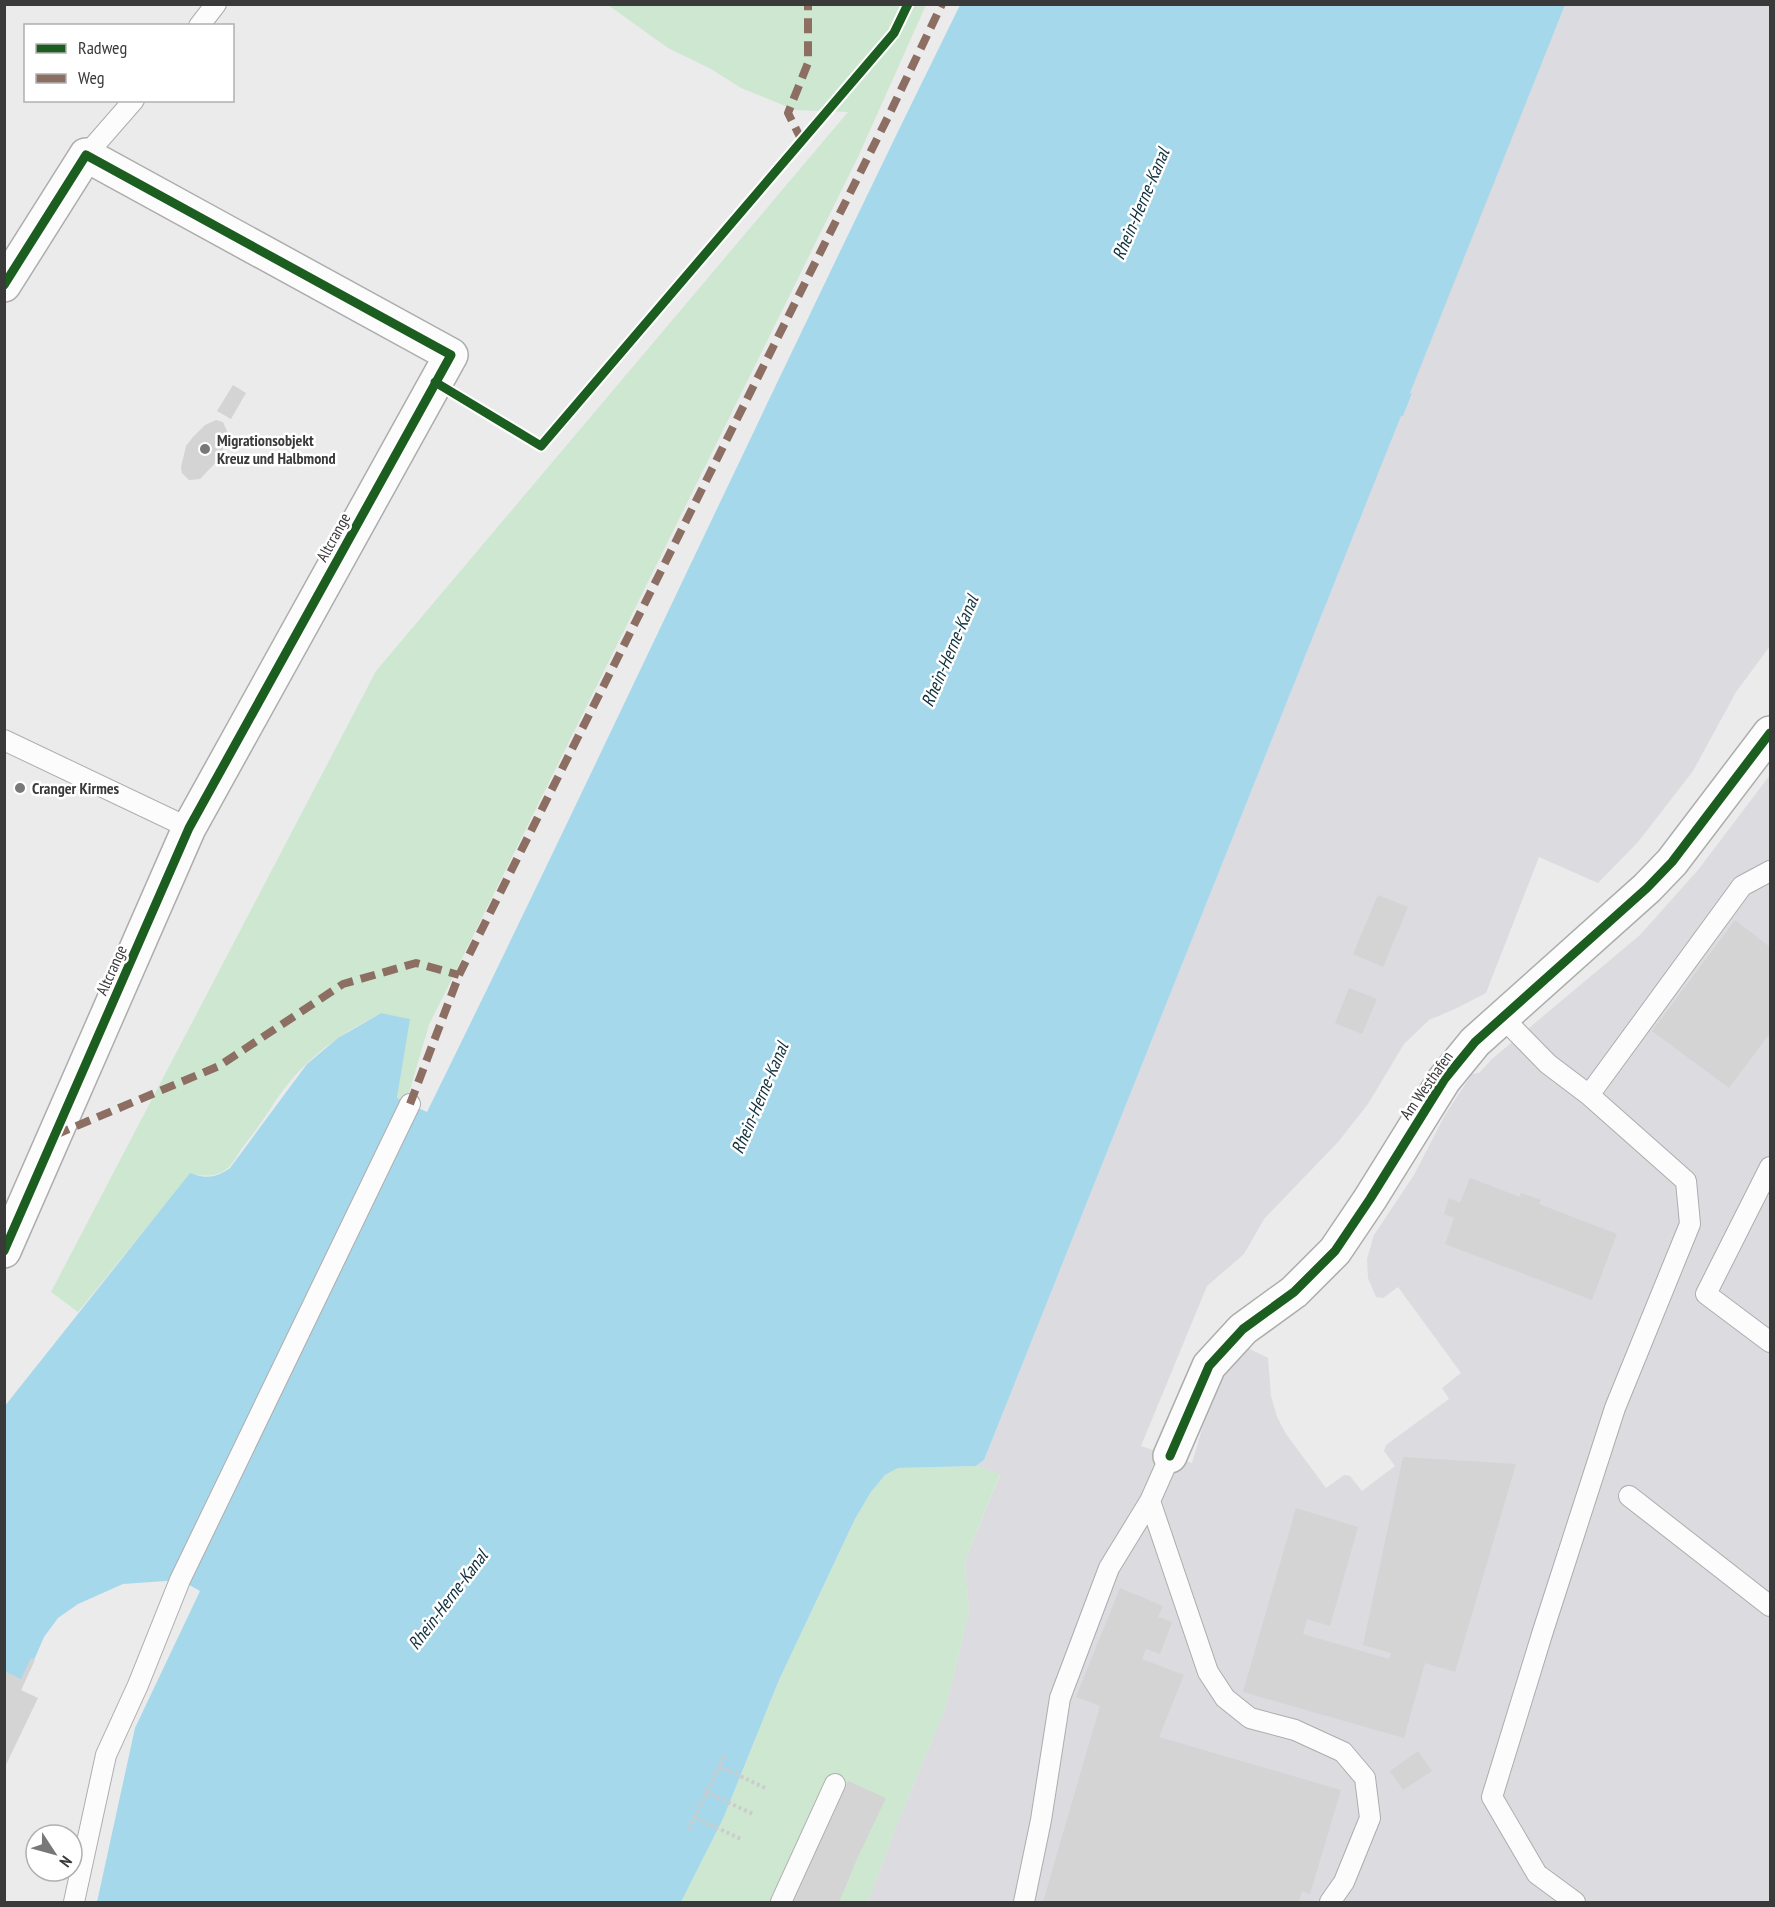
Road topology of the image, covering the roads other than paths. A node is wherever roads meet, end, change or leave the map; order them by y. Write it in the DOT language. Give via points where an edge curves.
graph roads {
  1 [pos="216,4"];
  2 [pos="201,24"];
  3 [pos="132,102"];
  4 [pos="86,155"];
  5 [pos="4,285"];
  6 [pos="1770,733"];
  7 [pos="4,740"];
  8 [pos="189,828"];
  9 [pos="1770,871"];
  10 [pos="1503,1018"];
  11 [pos="1588,1095"];
  12 [pos="410,1104"];
  13 [pos="1770,1167"];
  14 [pos="4,1251"];
  15 [pos="1770,1342"];
  16 [pos="1170,1456"];
  17 [pos="1629,1496"];
  18 [pos="1150,1501"];
  19 [pos="1770,1606"];
  20 [pos="835,1784"];
  21 [pos="74,1902"];
  22 [pos="781,1902"];
  23 [pos="1024,1902"];
  24 [pos="1330,1902"];
  25 [pos="1575,1902"];
  1 -- 2 [label="lane"];
  3 -- 4 [label="lane"];
  4 -- 5 [label="street"];
  4 -- 8 [label="street, Altcrange" via="452,355"];
  6 -- 10 [label="street, Am Westhafen" via="1666,869"];
  7 -- 8 [label="lane"];
  8 -- 14 [label="street, Altcrange"];
  9 -- 11 [label="lane" via="1742,886"];
  10 -- 11 [label="lane" via="1548,1065"];
  10 -- 16 [label="street, Am Westhafen" via="1475,1042 1444,1080 1335,1251 1294,1292 1243,1329 1209,1366"];
  11 -- 25 [label="lane" via="1686,1181 1690,1224 1615,1408 1492,1797 1537,1874"];
  12 -- 21 [label="lane" via="180,1580 106,1755"];
  13 -- 15 [label="lane" via="1706,1294"];
  16 -- 18 [label="lane"];
  17 -- 19 [label="lane"];
  18 -- 23 [label="lane" via="1109,1568 1060,1698"];
  18 -- 24 [label="lane" via="1208,1672 1225,1698 1250,1718 1295,1730 1343,1752 1365,1778 1370,1818 1344,1882"];
  20 -- 22 [label="lane"];
}
